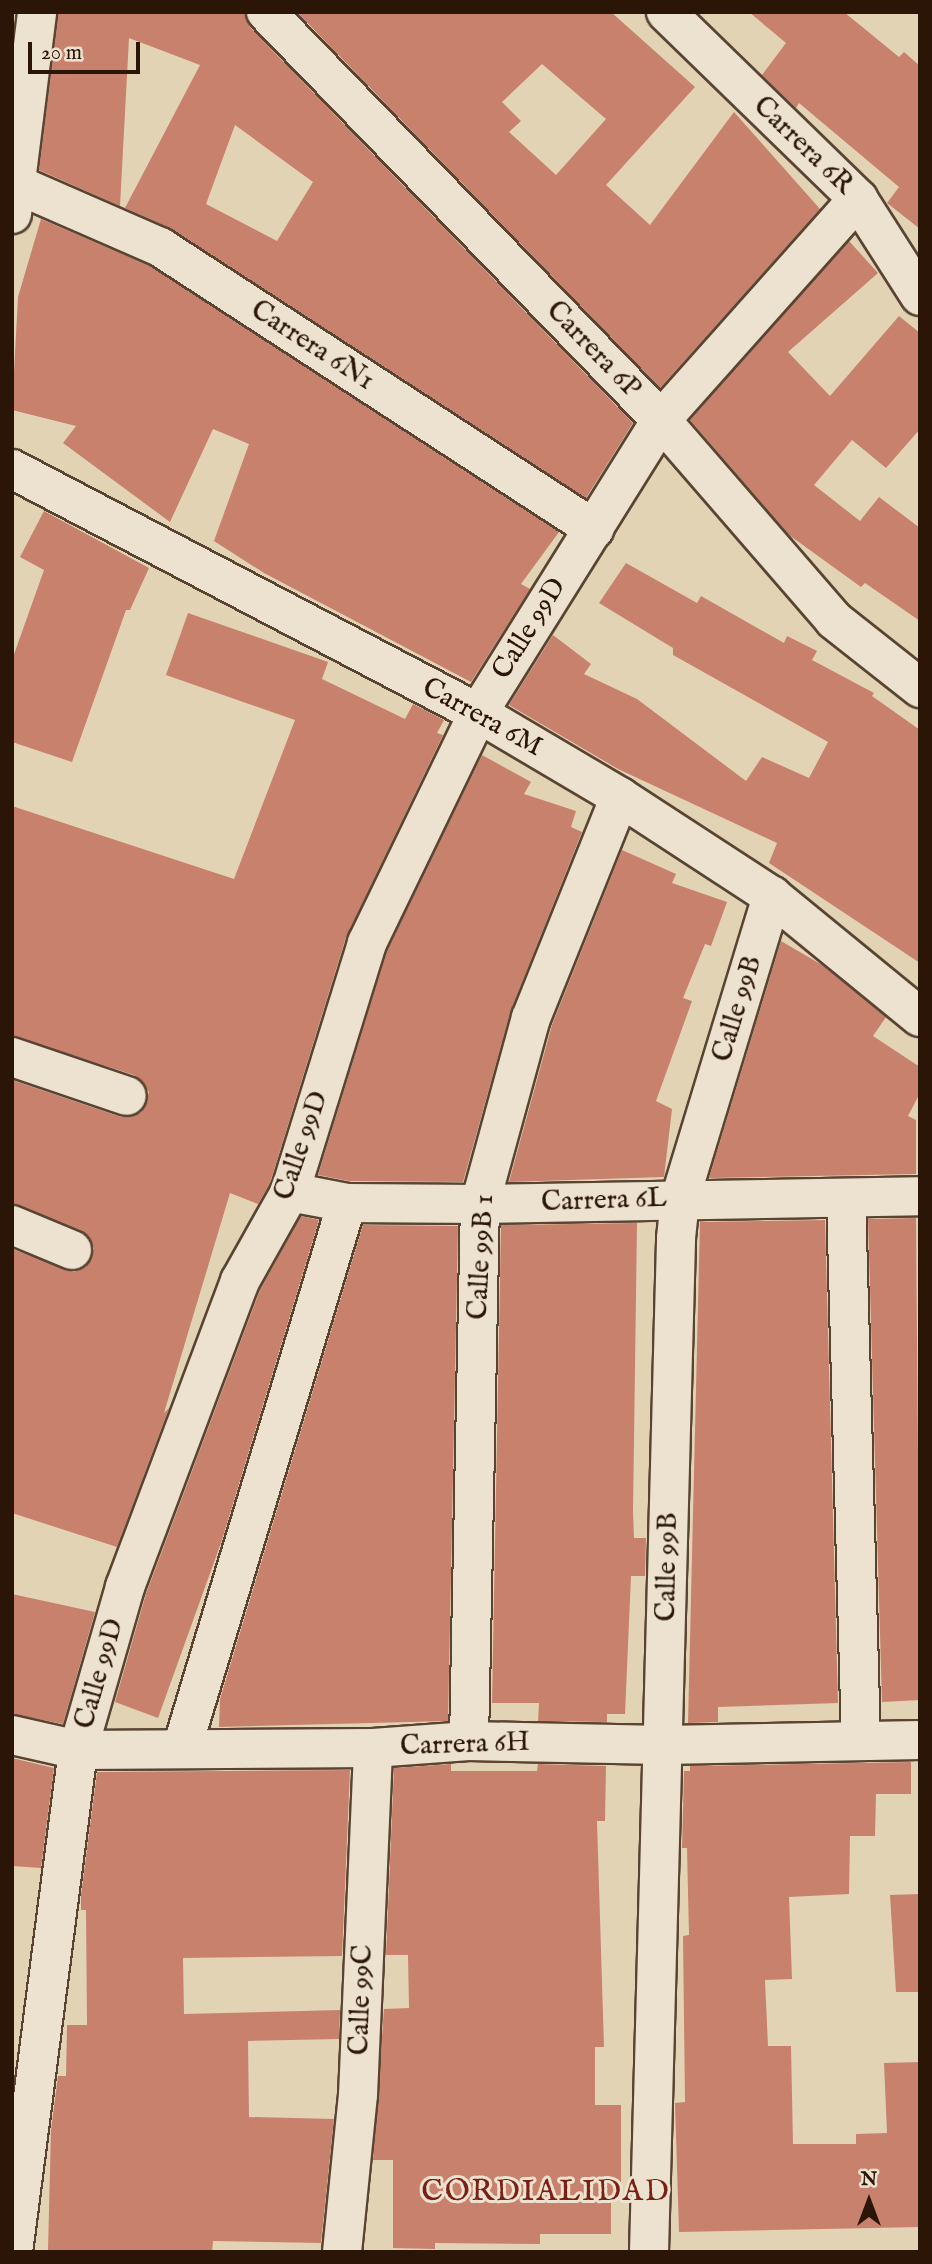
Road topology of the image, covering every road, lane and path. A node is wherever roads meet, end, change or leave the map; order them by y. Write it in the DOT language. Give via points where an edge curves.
graph roads {
  1 [pos="37,12"];
  2 [pos="266,12"];
  3 [pos="666,12"];
  4 [pos="21,88"];
  5 [pos="15,199"];
  6 [pos="858,199"];
  7 [pos="920,296"];
  8 [pos="660,420"];
  9 [pos="12,469"];
  10 [pos="594,529"];
  11 [pos="920,688"];
  12 [pos="478,713"];
  13 [pos="620,797"];
  14 [pos="772,896"];
  15 [pos="920,1017"];
  16 [pos="12,1057"];
  17 [pos="127,1096"];
  18 [pos="290,1192"];
  19 [pos="920,1196"];
  20 [pos="846,1198"];
  21 [pos="680,1199"];
  22 [pos="347,1203"];
  23 [pos="480,1204"];
  24 [pos="12,1224"];
  25 [pos="72,1250"];
  26 [pos="12,1735"];
  27 [pos="920,1740"];
  28 [pos="469,1741"];
  29 [pos="862,1741"];
  30 [pos="664,1745"];
  31 [pos="182,1748"];
  32 [pos="373,1748"];
  33 [pos="78,1750"];
  34 [pos="13,2252"];
  35 [pos="342,2252"];
  36 [pos="649,2252"];
  1 -- 4 [label="street"];
  2 -- 8 [label="street, Carrera 6P"];
  3 -- 6 [label="street, Carrera 6R"];
  4 -- 5 [label="street"];
  5 -- 10 [label="street, Carrera 6N1" via="160,247"];
  6 -- 7 [label="street, Carrera 6R"];
  6 -- 8 [label="street, Calle 99D"];
  8 -- 10 [label="street, Calle 99D"];
  8 -- 11 [label="street, Carrera 6P" via="834,620"];
  9 -- 12 [label="street, Carrera 6M"];
  10 -- 12 [label="street, Calle 99D"];
  12 -- 13 [label="street, Carrera 6M"];
  12 -- 18 [label="street, Calle 99D" via="367,943"];
  13 -- 14 [label="street, Carrera 6M"];
  13 -- 23 [label="street, Calle 99B 1" via="531,1018"];
  14 -- 15 [label="street, Carrera 6M"];
  14 -- 21 [label="street, Calle 99B"];
  16 -- 17 [label="street"];
  18 -- 22 [label="street, Carrera 6L"];
  18 -- 33 [label="street, Calle 99D" via="240,1281 125,1587"];
  19 -- 20 [label="street, Carrera 6L"];
  20 -- 21 [label="street, Carrera 6L"];
  20 -- 29 [label="street"];
  21 -- 23 [label="street, Carrera 6L"];
  21 -- 30 [label="street, Calle 99B"];
  22 -- 23 [label="street, Carrera 6L"];
  22 -- 31 [label="street"];
  23 -- 28 [label="street, Calle 99B 1"];
  24 -- 25 [label="street"];
  26 -- 33 [label="street, Carrera 6H"];
  27 -- 29 [label="street, Carrera 6H"];
  28 -- 30 [label="street, Carrera 6H"];
  28 -- 32 [label="street, Carrera 6H"];
  29 -- 30 [label="street, Carrera 6H"];
  30 -- 36 [label="street, Calle 99B"];
  31 -- 32 [label="street, Carrera 6H"];
  31 -- 33 [label="street, Carrera 6H"];
  32 -- 35 [label="street, Calle 99C" via="358,2095"];
  33 -- 34 [label="street, Calle 99D"];
}
